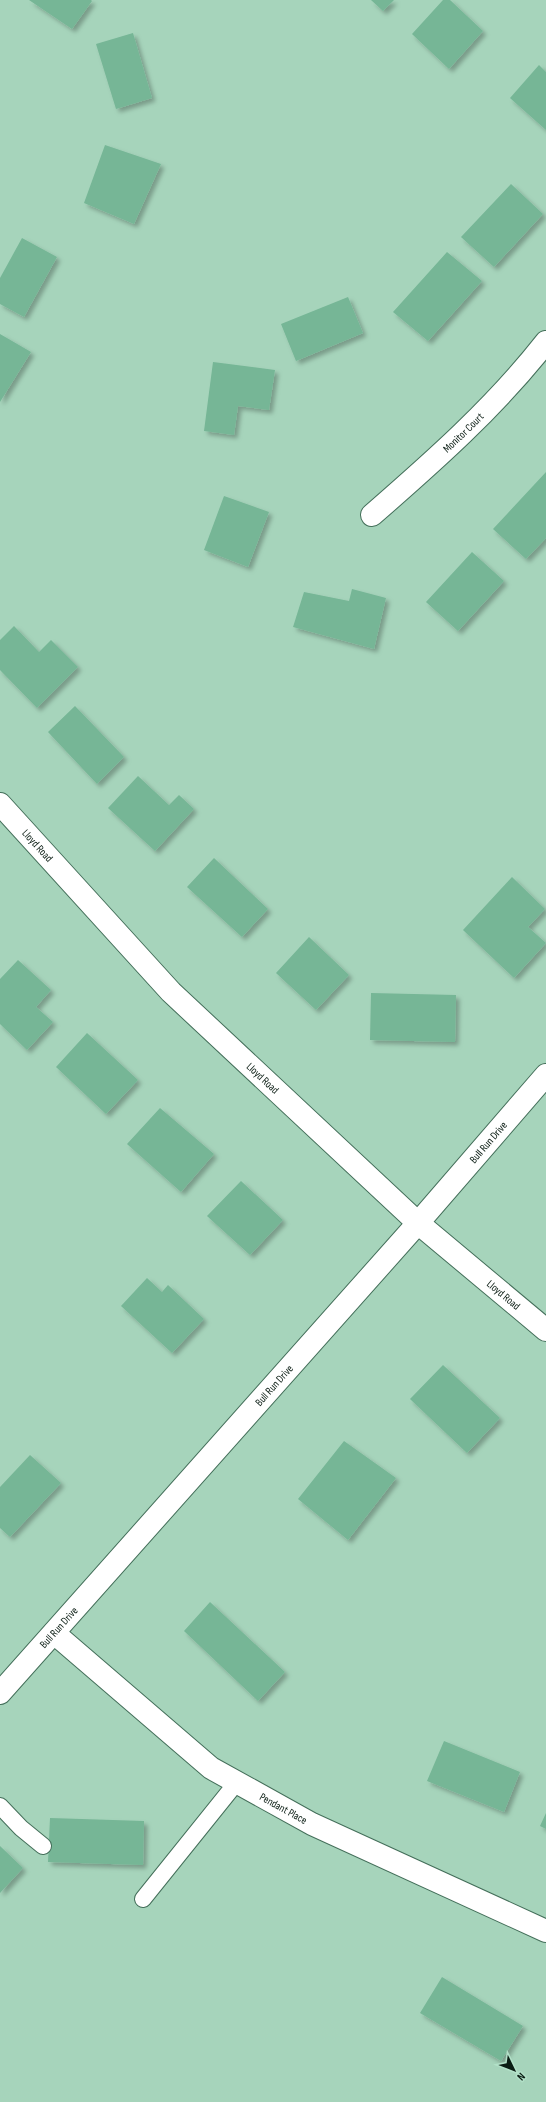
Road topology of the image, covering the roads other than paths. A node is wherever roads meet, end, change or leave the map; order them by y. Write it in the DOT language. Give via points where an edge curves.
graph roads {
  1 [pos="546,342"];
  2 [pos="372,515"];
  3 [pos="0,804"];
  4 [pos="546,1075"];
  5 [pos="418,1223"];
  6 [pos="546,1330"];
  7 [pos="54,1633"];
  8 [pos="0,1693"];
  9 [pos="237,1782"];
  10 [pos="0,1806"];
  11 [pos="43,1846"];
  12 [pos="143,1899"];
  13 [pos="546,1931"];
  1 -- 2 [label="street, Monitor Court" via="521,375 444,453"];
  3 -- 5 [label="street, Lloyd Road" via="171,992"];
  4 -- 5 [label="street, Bull Run Drive"];
  5 -- 6 [label="street, Lloyd Road"];
  5 -- 7 [label="street, Bull Run Drive"];
  7 -- 8 [label="street, Bull Run Drive"];
  7 -- 9 [label="street, Pendant Place" via="211,1768"];
  9 -- 12 [label="lane"];
  9 -- 13 [label="street, Pendant Place" via="312,1824"];
  10 -- 11 [label="lane"];
}
